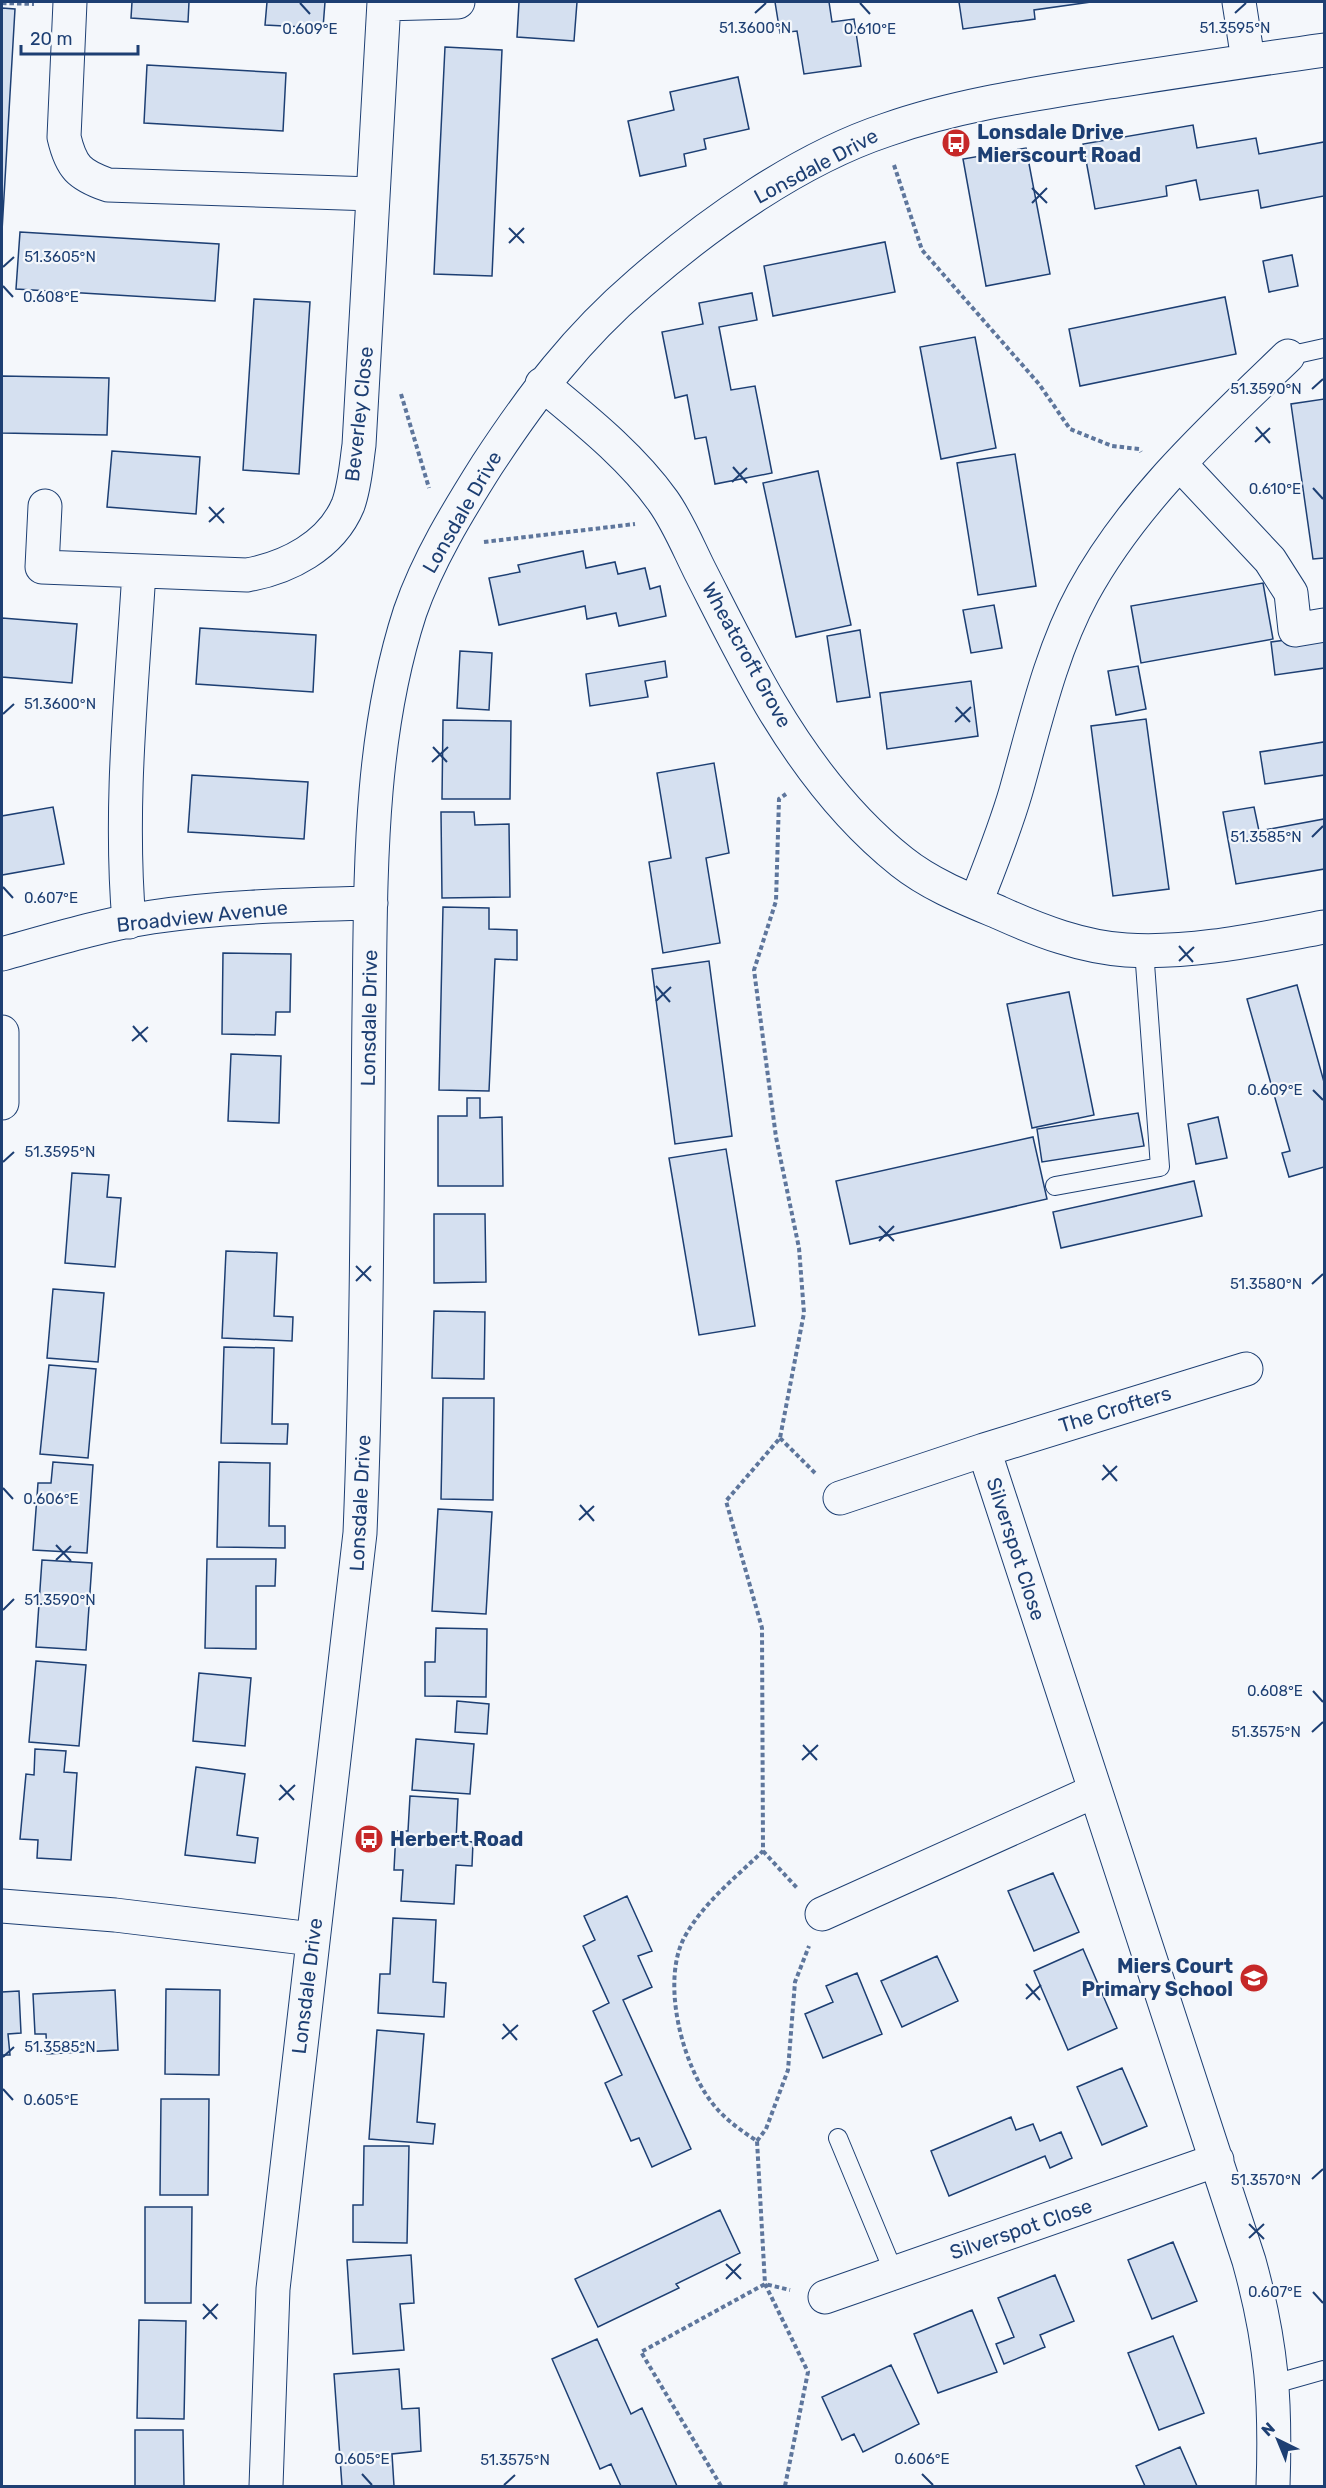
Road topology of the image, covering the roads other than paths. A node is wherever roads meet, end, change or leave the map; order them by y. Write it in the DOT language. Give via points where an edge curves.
graph roads {
  1 [pos="70,2"];
  2 [pos="458,2"];
  3 [pos="1239,2"];
  4 [pos="384,3"];
  5 [pos="1324,50"];
  6 [pos="1248,60"];
  7 [pos="372,194"];
  8 [pos="1324,348"];
  9 [pos="1288,356"];
  10 [pos="542,384"];
  11 [pos="1172,473"];
  12 [pos="45,506"];
  13 [pos="139,571"];
  14 [pos="1324,625"];
  15 [pos="976,902"];
  16 [pos="371,903"];
  17 [pos="129,922"];
  18 [pos="1324,927"];
  19 [pos="1144,950"];
  20 [pos="2,954"];
  21 [pos="2,1032"];
  22 [pos="2,1103"];
  23 [pos="1055,1186"];
  24 [pos="1246,1369"];
  25 [pos="984,1450"];
  26 [pos="840,1498"];
  27 [pos="1095,1791"];
  28 [pos="2,1906"];
  29 [pos="822,1914"];
  30 [pos="312,1939"];
  31 [pos="838,2139"];
  32 [pos="1217,2160"];
  33 [pos="894,2273"];
  34 [pos="825,2297"];
  35 [pos="1324,2370"];
  36 [pos="1274,2384"];
  37 [pos="266,2487"];
  38 [pos="1273,2487"];
  1 -- 7 [label="street" via="64,137 69,158 78,171 108,185"];
  2 -- 4 [label="street, Beverley Close"];
  3 -- 6 [label="street"];
  4 -- 7 [label="street, Beverley Close"];
  5 -- 6 [label="street, Lonsdale Drive"];
  6 -- 10 [label="street, Lonsdale Drive" via="1013,97 883,130 785,179 671,256 593,326"];
  7 -- 13 [label="street, Beverley Close" via="360,423 355,482 347,507 333,529 314,547 269,571 247,575"];
  8 -- 9 [label="lane"];
  9 -- 11 [label="street"];
  10 -- 15 [label="street, Wheatcroft Grove" via="631,464 663,501 773,709 846,809 904,864"];
  10 -- 16 [label="street, Lonsdale Drive" via="459,510 411,609 389,693 381,747"];
  11 -- 14 [label="street" via="1270,560 1291,593 1295,630"];
  11 -- 15 [label="street" via="1110,550 1083,592 1064,634 1003,832"];
  12 -- 13 [label="street, Beverley Close" via="42,567"];
  13 -- 17 [label="street" via="125,794"];
  15 -- 19 [label="street, Wheatcroft Grove" via="1061,938 1093,946"];
  16 -- 17 [label="street, Broadview Avenue" via="232,909"];
  16 -- 30 [label="street, Lonsdale Drive" via="360,1533"];
  17 -- 20 [label="street, Broadview Avenue"];
  18 -- 19 [label="street, Wheatcroft Grove" via="1234,943"];
  19 -- 23 [label="lane" via="1160,1167"];
  21 -- 22 [label="street"];
  24 -- 25 [label="street, The Crofters"];
  25 -- 26 [label="street"];
  25 -- 27 [label="street, Silverspot Close"];
  27 -- 29 [label="street"];
  27 -- 32 [label="street, Silverspot Close"];
  28 -- 30 [label="street" via="115,1915"];
  30 -- 37 [label="street, Lonsdale Drive" via="273,2289"];
  31 -- 33 [label="lane"];
  32 -- 33 [label="street, Silverspot Close"];
  32 -- 36 [label="street, Silverspot Close" via="1261,2303"];
  33 -- 34 [label="street, Silverspot Close"];
  35 -- 36 [label="lane"];
  36 -- 38 [label="street, Silverspot Close"];
}
